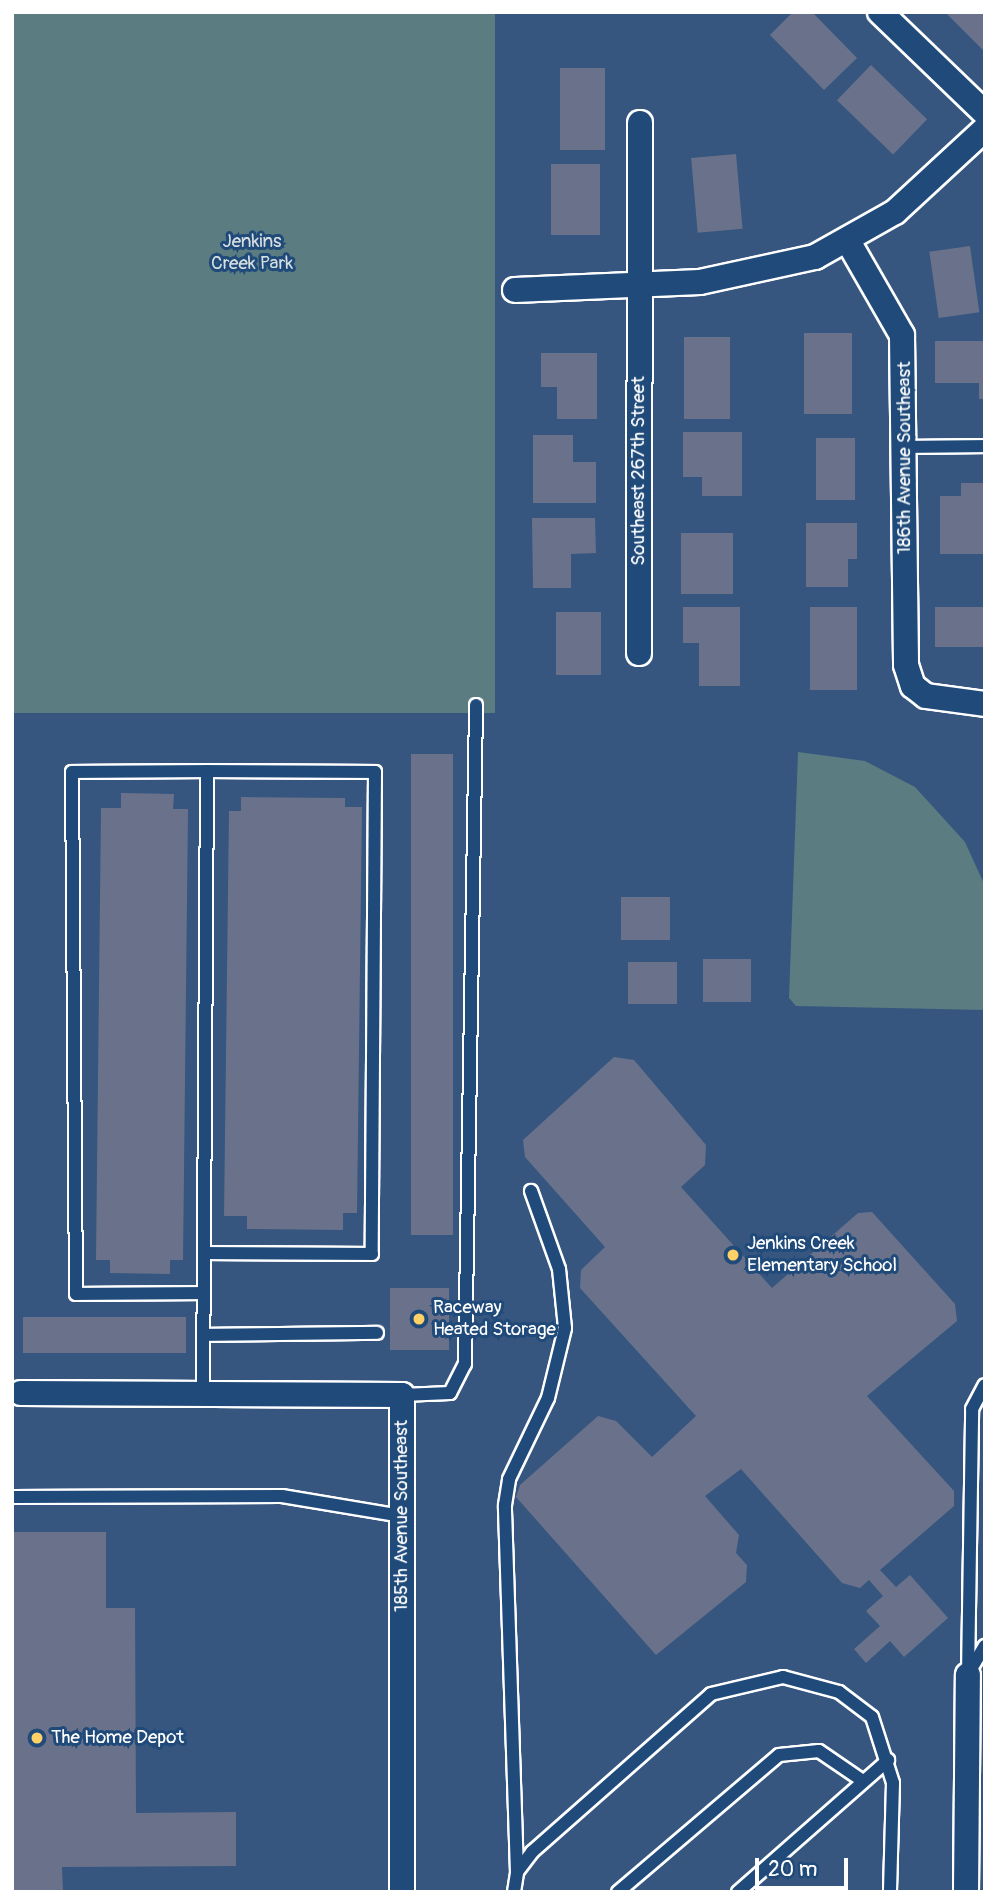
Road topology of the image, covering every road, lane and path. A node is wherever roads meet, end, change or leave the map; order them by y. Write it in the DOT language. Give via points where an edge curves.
graph roads {
  1 [pos="880,12"];
  2 [pos="985,113"];
  3 [pos="640,123"];
  4 [pos="985,129"];
  5 [pos="849,243"];
  6 [pos="640,288"];
  7 [pos="515,289"];
  8 [pos="985,446"];
  9 [pos="906,447"];
  10 [pos="639,653"];
  11 [pos="985,704"];
  12 [pos="476,705"];
  13 [pos="207,771"];
  14 [pos="531,1191"];
  15 [pos="204,1253"];
  16 [pos="204,1293"];
  17 [pos="377,1334"];
  18 [pos="203,1335"];
  19 [pos="985,1385"];
  20 [pos="21,1393"];
  21 [pos="203,1394"];
  22 [pos="402,1395"];
  23 [pos="12,1497"];
  24 [pos="402,1516"];
  25 [pos="985,1646"];
  26 [pos="968,1675"];
  27 [pos="888,1760"];
  28 [pos="863,1781"];
  29 [pos="517,1872"];
  30 [pos="402,1892"];
  31 [pos="514,1892"];
  32 [pos="618,1892"];
  33 [pos="738,1892"];
  34 [pos="890,1892"];
  35 [pos="966,1892"];
  1 -- 2 [label="street"];
  3 -- 6 [label="street, Southeast 267th Street"];
  4 -- 5 [label="street" via="895,212"];
  5 -- 6 [label="street" via="755,274"];
  5 -- 9 [label="street, 186th Avenue Southeast" via="902,335"];
  6 -- 7 [label="street"];
  6 -- 10 [label="street, Southeast 267th Street"];
  8 -- 9 [label="lane"];
  9 -- 11 [label="street, 186th Avenue Southeast" via="906,665 913,686 950,704"];
  12 -- 22 [label="lane" via="465,1364 450,1393"];
  13 -- 15 [label="lane"];
  13 -- 15 [label="lane" via="375,772 374,1006 372,1254"];
  13 -- 16 [label="lane" via="72,772 76,1294"];
  14 -- 29 [label="lane" via="559,1269 565,1328 548,1398 509,1479 505,1504"];
  15 -- 16 [label="lane"];
  16 -- 18 [label="lane"];
  17 -- 18 [label="lane"];
  18 -- 21 [label="lane"];
  19 -- 26 [label="lane" via="972,1409"];
  20 -- 21 [label="street, 185th Avenue Southeast"];
  21 -- 22 [label="street, 185th Avenue Southeast"];
  22 -- 24 [label="street, 185th Avenue Southeast"];
  23 -- 24 [label="lane" via="282,1496"];
  24 -- 30 [label="street, 185th Avenue Southeast"];
  25 -- 26 [label="lane"];
  26 -- 35 [label="street"];
  27 -- 28 [label="lane"];
  27 -- 29 [label="lane" via="872,1717 839,1692 783,1677 733,1685 711,1694"];
  27 -- 34 [label="lane"];
  28 -- 32 [label="lane" via="819,1751 779,1755"];
  28 -- 33 [label="lane"];
  29 -- 31 [label="lane"];
}
